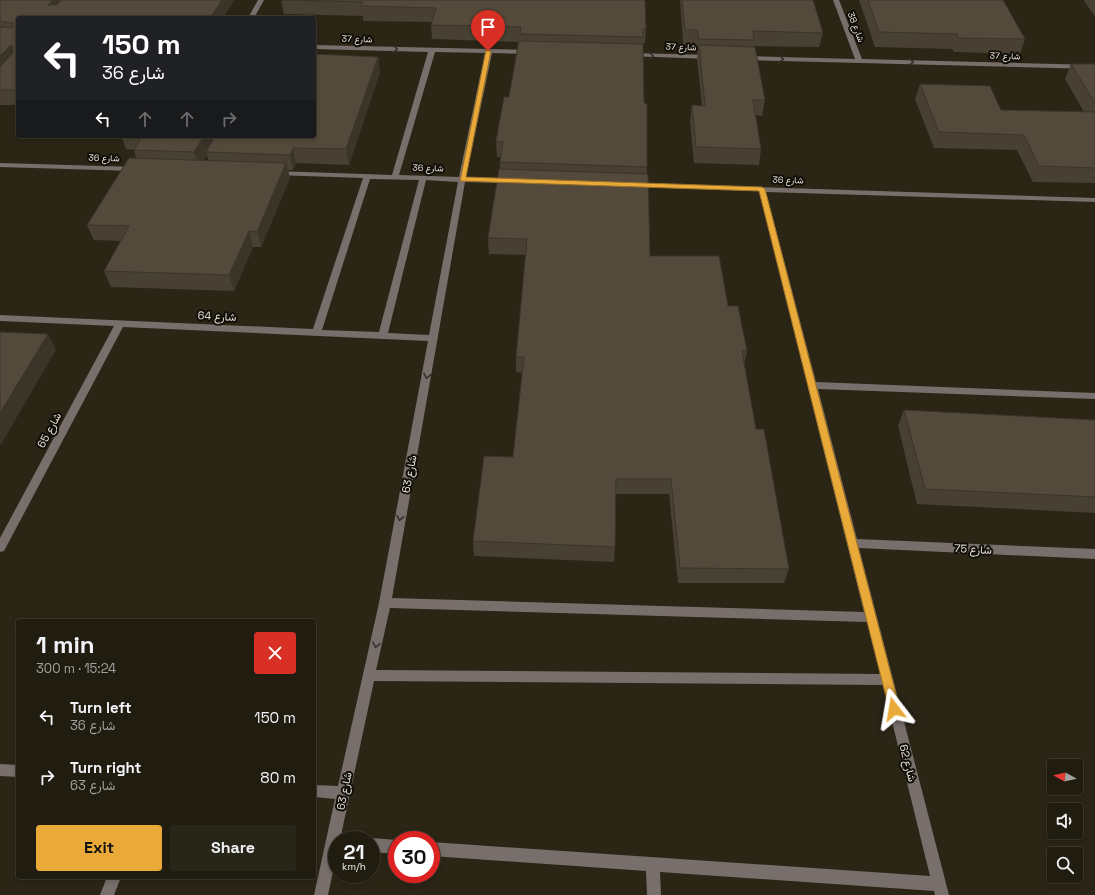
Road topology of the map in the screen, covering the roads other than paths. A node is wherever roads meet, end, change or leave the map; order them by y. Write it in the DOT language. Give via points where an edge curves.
graph roads {
  1 [pos="261,0"];
  2 [pos="836,0"];
  3 [pos="252,16"];
  4 [pos="316,47"];
  5 [pos="432,50"];
  6 [pos="488,51"];
  7 [pos="536,52"];
  8 [pos="623,55"];
  9 [pos="717,57"];
  10 [pos="733,58"];
  11 [pos="859,61"];
  12 [pos="1095,67"];
  13 [pos="0,165"];
  14 [pos="140,169"];
  15 [pos="265,173"];
  16 [pos="367,176"];
  17 [pos="395,177"];
  18 [pos="423,178"];
  19 [pos="462,179"];
  20 [pos="517,181"];
  21 [pos="628,185"];
  22 [pos="762,189"];
  23 [pos="1095,200"];
  24 [pos="0,318"];
  25 [pos="120,323"];
  26 [pos="317,332"];
  27 [pos="383,336"];
  28 [pos="434,338"];
  29 [pos="811,384"];
  30 [pos="1095,396"];
  31 [pos="852,543"];
  32 [pos="0,548"];
  33 [pos="1095,554"];
  34 [pos="385,603"];
  35 [pos="871,617"];
  36 [pos="369,675"];
  37 [pos="887,680"];
  38 [pos="0,770"];
  39 [pos="16,771"];
  40 [pos="316,791"];
  41 [pos="343,793"];
  42 [pos="337,831"];
  43 [pos="440,850"];
  44 [pos="653,865"];
  45 [pos="328,869"];
  46 [pos="113,879"];
  47 [pos="941,890"];
  48 [pos="107,895"];
  49 [pos="321,895"];
  50 [pos="654,895"];
  1 -- 3 [label="street"];
  2 -- 11 [label="street, شارع 38"];
  4 -- 5 [label="street, شارع 37, one-way"];
  5 -- 6 [label="street, شارع 37"];
  5 -- 17 [label="street"];
  6 -- 7 [label="street, شارع 37"];
  6 -- 19 [label="street, شارع 63"];
  8 -- 9 [label="street, شارع 37, one-way"];
  10 -- 11 [label="street, شارع 37, one-way"];
  11 -- 12 [label="street, شارع 37, one-way"];
  13 -- 14 [label="street, شارع 36"];
  15 -- 16 [label="street, شارع 36"];
  16 -- 17 [label="street, شارع 36"];
  16 -- 26 [label="street"];
  17 -- 18 [label="street, شارع 36"];
  18 -- 19 [label="street, شارع 36"];
  18 -- 27 [label="street"];
  19 -- 20 [label="street, شارع 36"];
  19 -- 28 [label="street, شارع 63"];
  21 -- 22 [label="street, شارع 36"];
  22 -- 23 [label="street, شارع 36"];
  22 -- 29 [label="street, شارع 62"];
  24 -- 25 [label="street, شارع 64"];
  25 -- 26 [label="street, شارع 64"];
  25 -- 32 [label="street, شارع 65"];
  26 -- 27 [label="street, شارع 64"];
  27 -- 28 [label="street, شارع 64"];
  28 -- 34 [label="street, شارع 63, one-way"];
  29 -- 30 [label="street"];
  29 -- 31 [label="street, شارع 62"];
  31 -- 33 [label="street, شارع 75"];
  31 -- 35 [label="street, شارع 62"];
  34 -- 35 [label="street"];
  34 -- 36 [label="street, شارع 63, one-way"];
  35 -- 37 [label="street, شارع 62"];
  36 -- 37 [label="street"];
  36 -- 41 [label="street, شارع 63"];
  37 -- 47 [label="street, شارع 62"];
  38 -- 39 [label="street"];
  40 -- 41 [label="street"];
  41 -- 42 [label="street, شارع 63"];
  43 -- 44 [label="street"];
  44 -- 47 [label="street"];
  44 -- 50 [label="street"];
  45 -- 49 [label="street, شارع 63"];
  46 -- 48 [label="street"];
}
